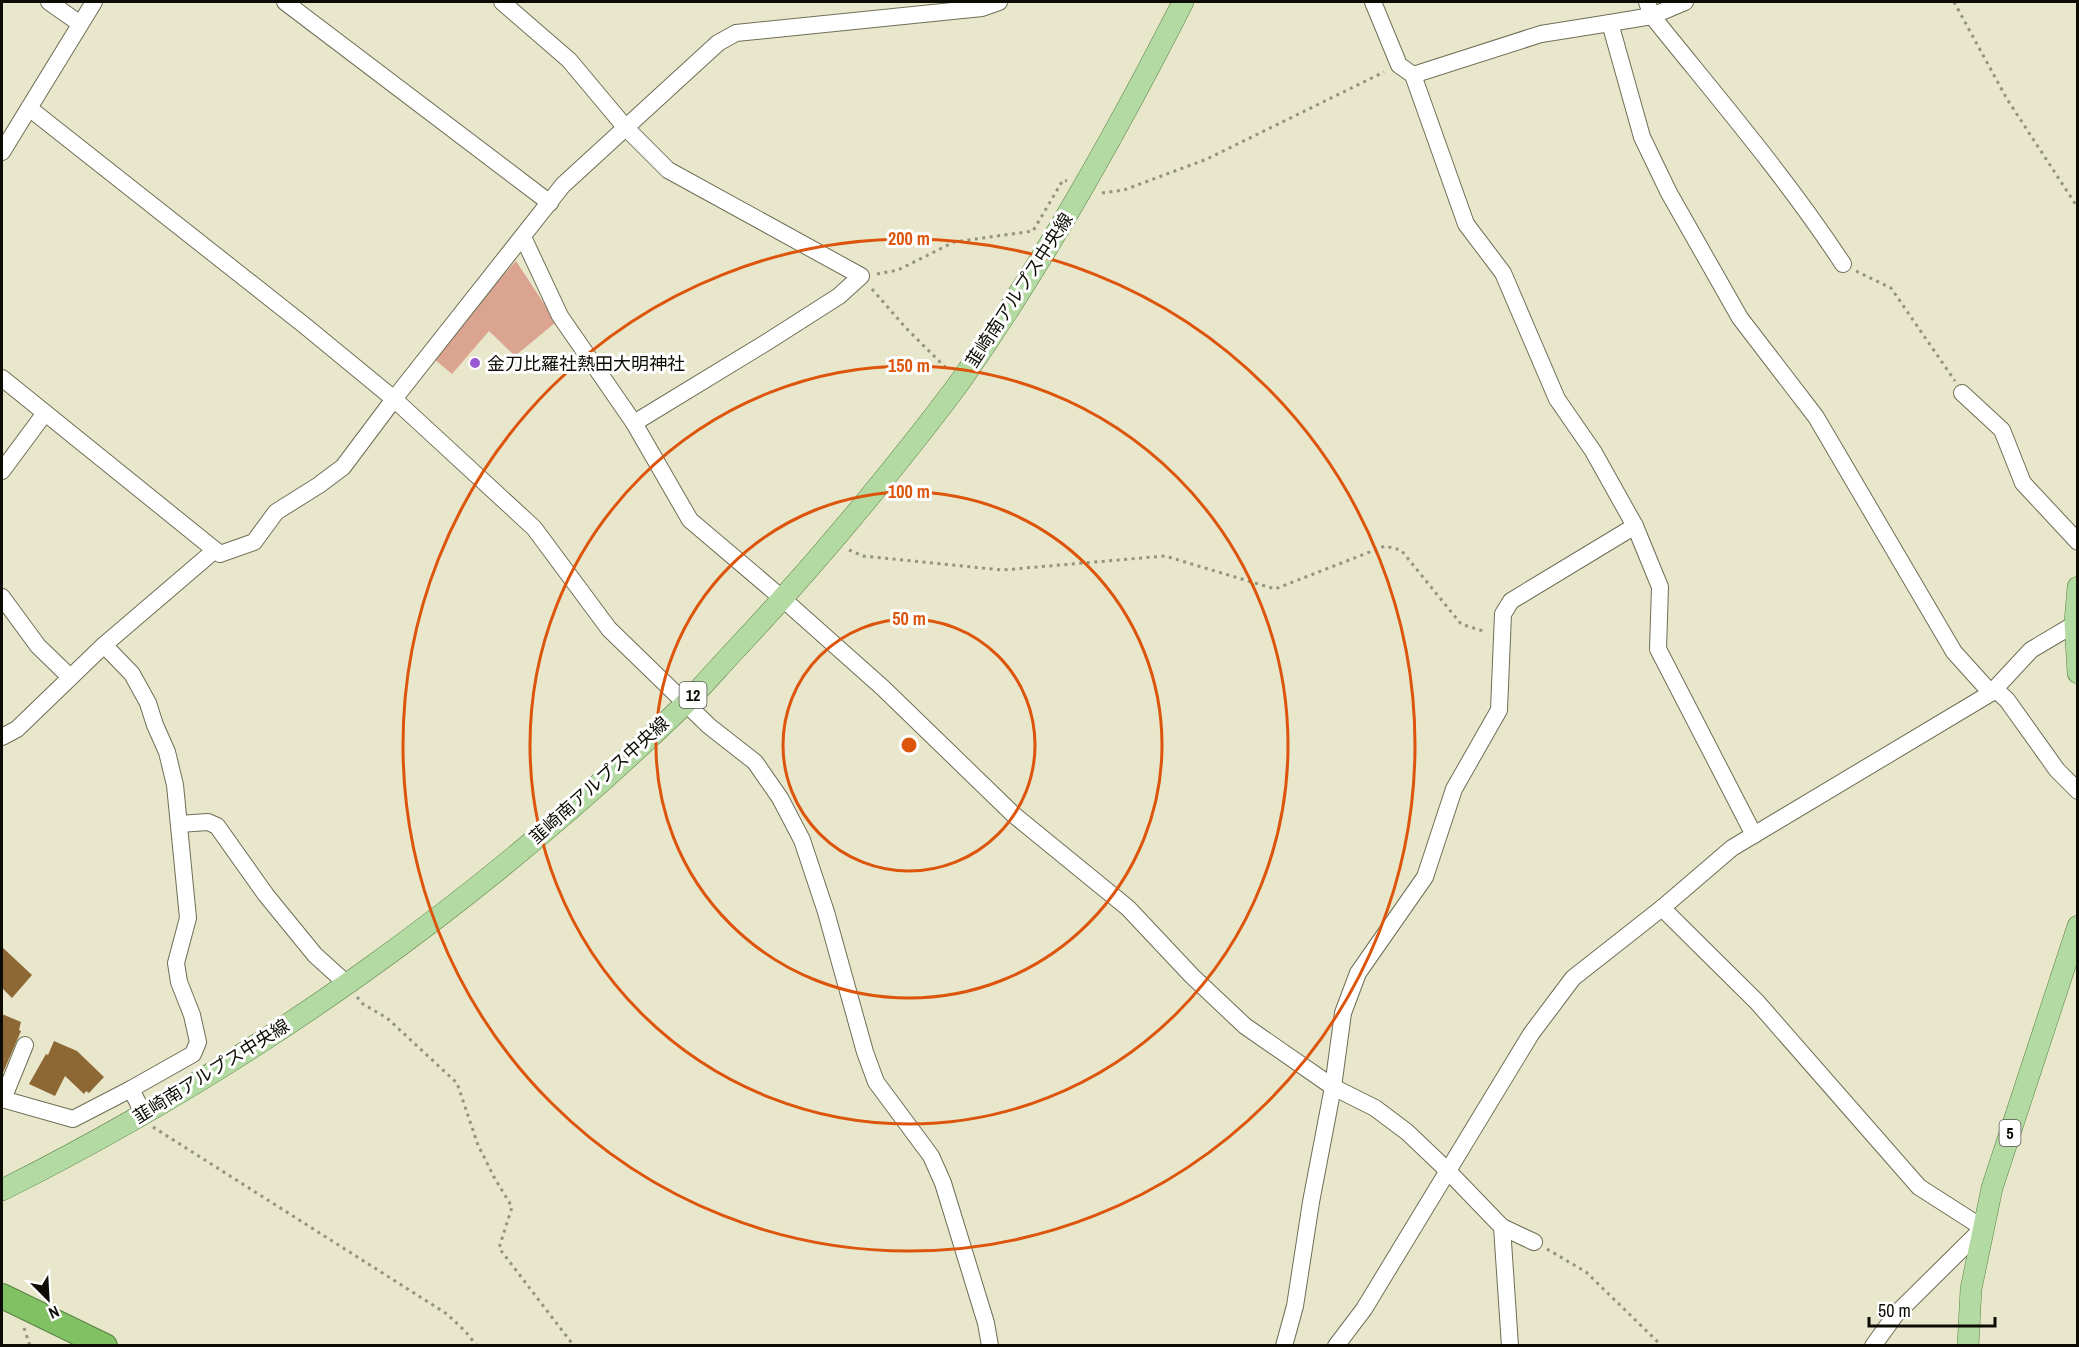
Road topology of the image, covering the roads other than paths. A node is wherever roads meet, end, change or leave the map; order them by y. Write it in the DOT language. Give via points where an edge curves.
graph roads {
  1 [pos="50,2"];
  2 [pos="94,2"];
  3 [pos="285,2"];
  4 [pos="502,2"];
  5 [pos="999,2"];
  6 [pos="1183,2"];
  7 [pos="1373,2"];
  8 [pos="1684,2"];
  9 [pos="1649,9"];
  10 [pos="80,23"];
  11 [pos="1610,23"];
  12 [pos="1413,75"];
  13 [pos="29,108"];
  14 [pos="626,128"];
  15 [pos="2,152"];
  16 [pos="550,203"];
  17 [pos="523,237"];
  18 [pos="1842,264"];
  19 [pos="2,378"];
  20 [pos="1962,393"];
  21 [pos="394,399"];
  22 [pos="45,413"];
  23 [pos="634,423"];
  24 [pos="2,471"];
  25 [pos="1635,526"];
  26 [pos="2078,542"];
  27 [pos="215,550"];
  28 [pos="2078,587"];
  29 [pos="2,597"];
  30 [pos="783,599"];
  31 [pos="2076,622"];
  32 [pos="104,645"];
  33 [pos="2078,673"];
  34 [pos="70,678"];
  35 [pos="1993,691"];
  36 [pos="685,703"];
  37 [pos="2,737"];
  38 [pos="2078,791"];
  39 [pos="179,824"];
  40 [pos="1754,835"];
  41 [pos="1662,908"];
  42 [pos="2078,926"];
  43 [pos="347,984"];
  44 [pos="25,1045"];
  45 [pos="1333,1087"];
  46 [pos="131,1089"];
  47 [pos="2,1099"];
  48 [pos="143,1113"];
  49 [pos="1448,1171"];
  50 [pos="2,1190"];
  51 [pos="1502,1227"];
  52 [pos="1983,1228"];
  53 [pos="1534,1242"];
  54 [pos="2,1296"];
  55 [pos="105,1346"];
  56 [pos="990,1346"];
  57 [pos="1284,1346"];
  58 [pos="1336,1346"];
  59 [pos="1510,1346"];
  60 [pos="1873,1346"];
  61 [pos="1968,1346"];
  1 -- 10 [label="street"];
  2 -- 10 [label="street"];
  3 -- 16 [label="street"];
  4 -- 14 [label="street" via="569,60"];
  5 -- 14 [label="street" via="982,8 736,33 718,43"];
  6 -- 30 [label="main road, 韮崎南アルプス中央線 / 12" via="1085,187 1022,290 897,463"];
  7 -- 12 [label="street" via="1399,65"];
  8 -- 9 [label="street"];
  9 -- 11 [label="street"];
  9 -- 18 [label="street" via="1771,164"];
  10 -- 13 [label="street"];
  11 -- 12 [label="street" via="1541,34"];
  11 -- 35 [label="street" via="1642,137 1740,318 1816,417 1954,652"];
  12 -- 25 [label="street" via="1466,225 1503,273 1557,399 1593,451"];
  13 -- 15 [label="street"];
  13 -- 21 [label="street"];
  14 -- 16 [label="street" via="563,185"];
  14 -- 23 [label="street" via="668,170 861,276 821,308"];
  16 -- 17 [label="street"];
  17 -- 21 [label="street"];
  17 -- 23 [label="street" via="560,316"];
  19 -- 22 [label="street"];
  20 -- 26 [label="street" via="2002,430 2023,483"];
  21 -- 27 [label="street" via="342,467 276,512 254,542 220,554"];
  21 -- 36 [label="street" via="534,528 609,629"];
  22 -- 24 [label="street"];
  22 -- 27 [label="street"];
  23 -- 30 [label="street" via="690,520"];
  25 -- 40 [label="street" via="1660,587 1658,649"];
  25 -- 45 [label="street" via="1511,601 1503,614 1499,710 1454,789 1425,877 1358,973 1343,1013"];
  27 -- 32 [label="street"];
  28 -- 31 [label="main road"];
  29 -- 34 [label="street" via="38,646"];
  30 -- 36 [label="main road, 韮崎南アルプス中央線 / 12"];
  30 -- 45 [label="street" via="883,688 1014,815 1128,908 1245,1026"];
  31 -- 33 [label="main road"];
  31 -- 35 [label="street" via="2031,650"];
  32 -- 34 [label="street"];
  32 -- 39 [label="street" via="132,674 148,704 175,785"];
  34 -- 37 [label="street" via="17,729"];
  35 -- 38 [label="street" via="2007,700 2057,770"];
  35 -- 40 [label="street"];
  36 -- 43 [label="main road, 韮崎南アルプス中央線 / 12" via="567,813 450,908"];
  36 -- 56 [label="street" via="755,762 802,840 876,1082 931,1156 943,1183"];
  39 -- 43 [label="street" via="208,822 217,826 315,955"];
  39 -- 46 [label="street" via="188,918 176,963 198,1042 192,1054"];
  40 -- 41 [label="street" via="1732,848"];
  41 -- 49 [label="street" via="1573,978 1531,1034"];
  41 -- 52 [label="street" via="1757,1002 1919,1187"];
  42 -- 52 [label="main road, 5" via="1992,1188"];
  43 -- 48 [label="main road, 韮崎南アルプス中央線 / 12"];
  44 -- 47 [label="street"];
  45 -- 49 [label="street" via="1375,1108"];
  45 -- 57 [label="street" via="1295,1306"];
  46 -- 47 [label="street" via="73,1119"];
  46 -- 48 [label="street"];
  48 -- 50 [label="main road, 韮崎南アルプス中央線 / 12"];
  49 -- 51 [label="street"];
  49 -- 58 [label="street" via="1364,1309"];
  51 -- 53 [label="street"];
  51 -- 59 [label="street"];
  52 -- 60 [label="street" via="1896,1314"];
  52 -- 61 [label="main road, 5" via="1971,1289"];
  54 -- 55 [label="highway"];
}
